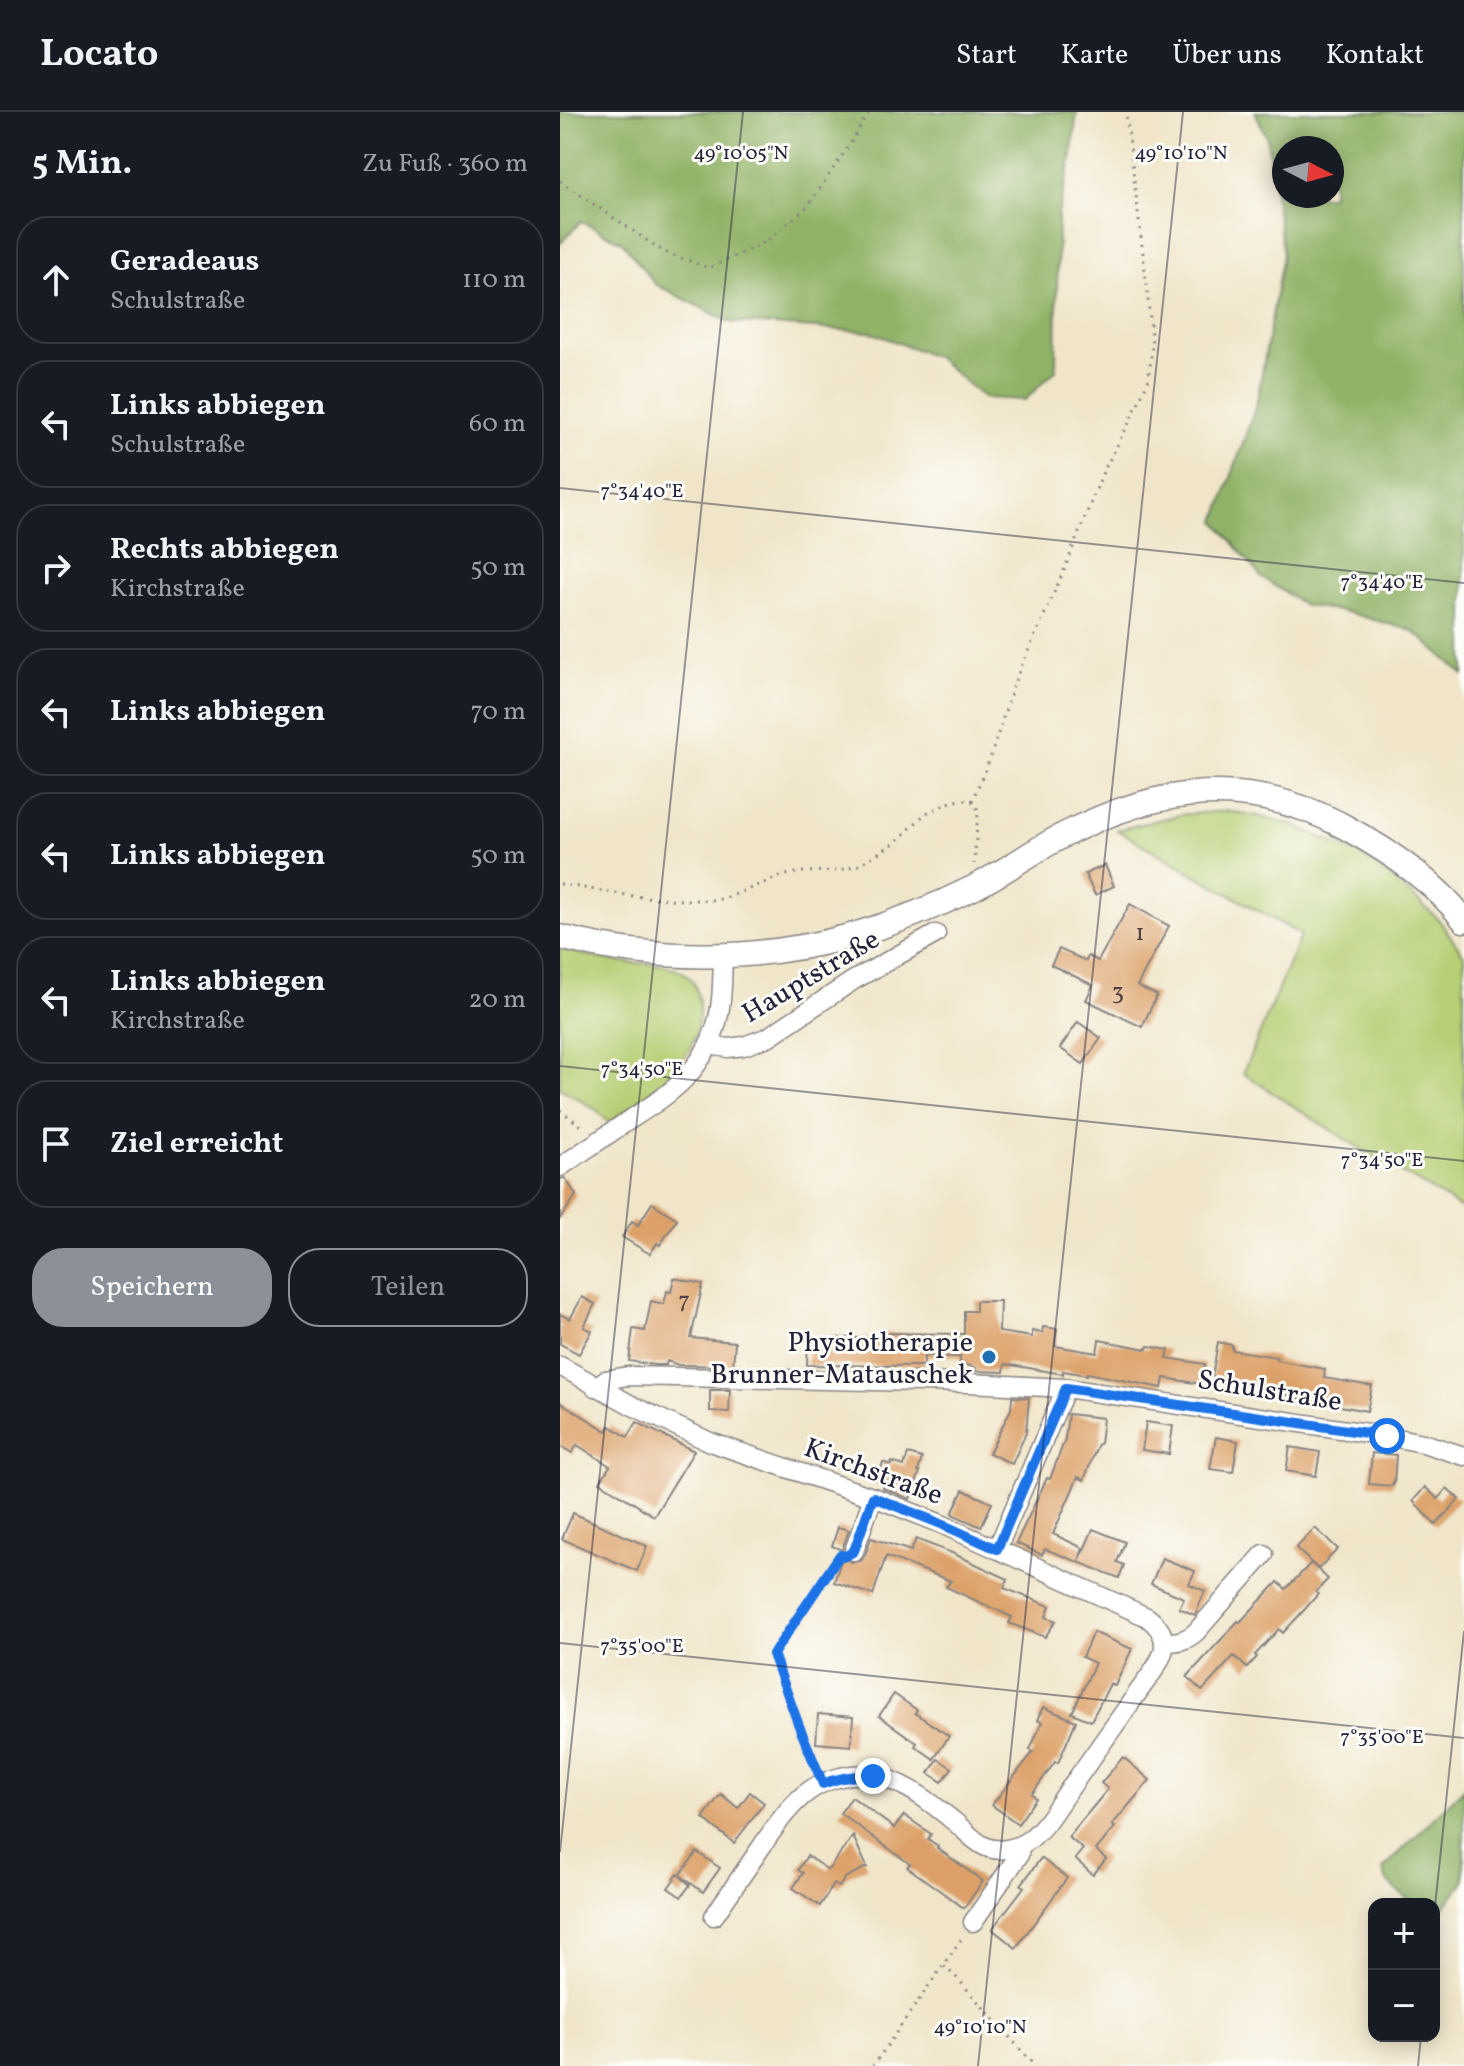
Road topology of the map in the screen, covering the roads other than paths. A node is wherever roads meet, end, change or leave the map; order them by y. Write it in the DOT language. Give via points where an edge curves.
graph roads {
  1 [pos="1464,920"];
  2 [pos="936,934"];
  3 [pos="560,937"];
  4 [pos="723,955"];
  5 [pos="709,1045"];
  6 [pos="560,1167"];
  7 [pos="560,1366"];
  8 [pos="595,1387"];
  9 [pos="1066,1388"];
  10 [pos="1464,1456"];
  11 [pos="873,1497"];
  12 [pos="997,1549"];
  13 [pos="854,1551"];
  14 [pos="1264,1554"];
  15 [pos="1165,1642"];
  16 [pos="1020,1845"];
  17 [pos="714,1916"];
  18 [pos="973,1922"];
  1 -- 4 [label="main road" via="1387,851 1320,814 1263,797 1170,796 1106,815 972,889 854,935"];
  2 -- 5 [label="street, Hauptstraße" via="768,1037 744,1046"];
  3 -- 4 [label="main road" via="654,953"];
  4 -- 5 [label="street, Hauptstraße" via="720,1008"];
  5 -- 6 [label="street, Hauptstraße" via="670,1094"];
  7 -- 8 [label="street"];
  8 -- 9 [label="street, Schulstraße" via="628,1376"];
  8 -- 11 [label="street, Kirchstraße" via="710,1442"];
  9 -- 10 [label="street, Schulstraße" via="1387,1436"];
  9 -- 12 [label="street"];
  11 -- 12 [label="street, Kirchstraße"];
  11 -- 13 [label="street"];
  12 -- 15 [label="street, Kirchstraße" via="1147,1617"];
  14 -- 15 [label="street" via="1188,1639"];
  15 -- 16 [label="street" via="1148,1679 1041,1828"];
  16 -- 17 [label="street" via="986,1847 921,1796 890,1780 838,1778 808,1791 794,1805"];
  16 -- 18 [label="street" via="1019,1855"];
}
